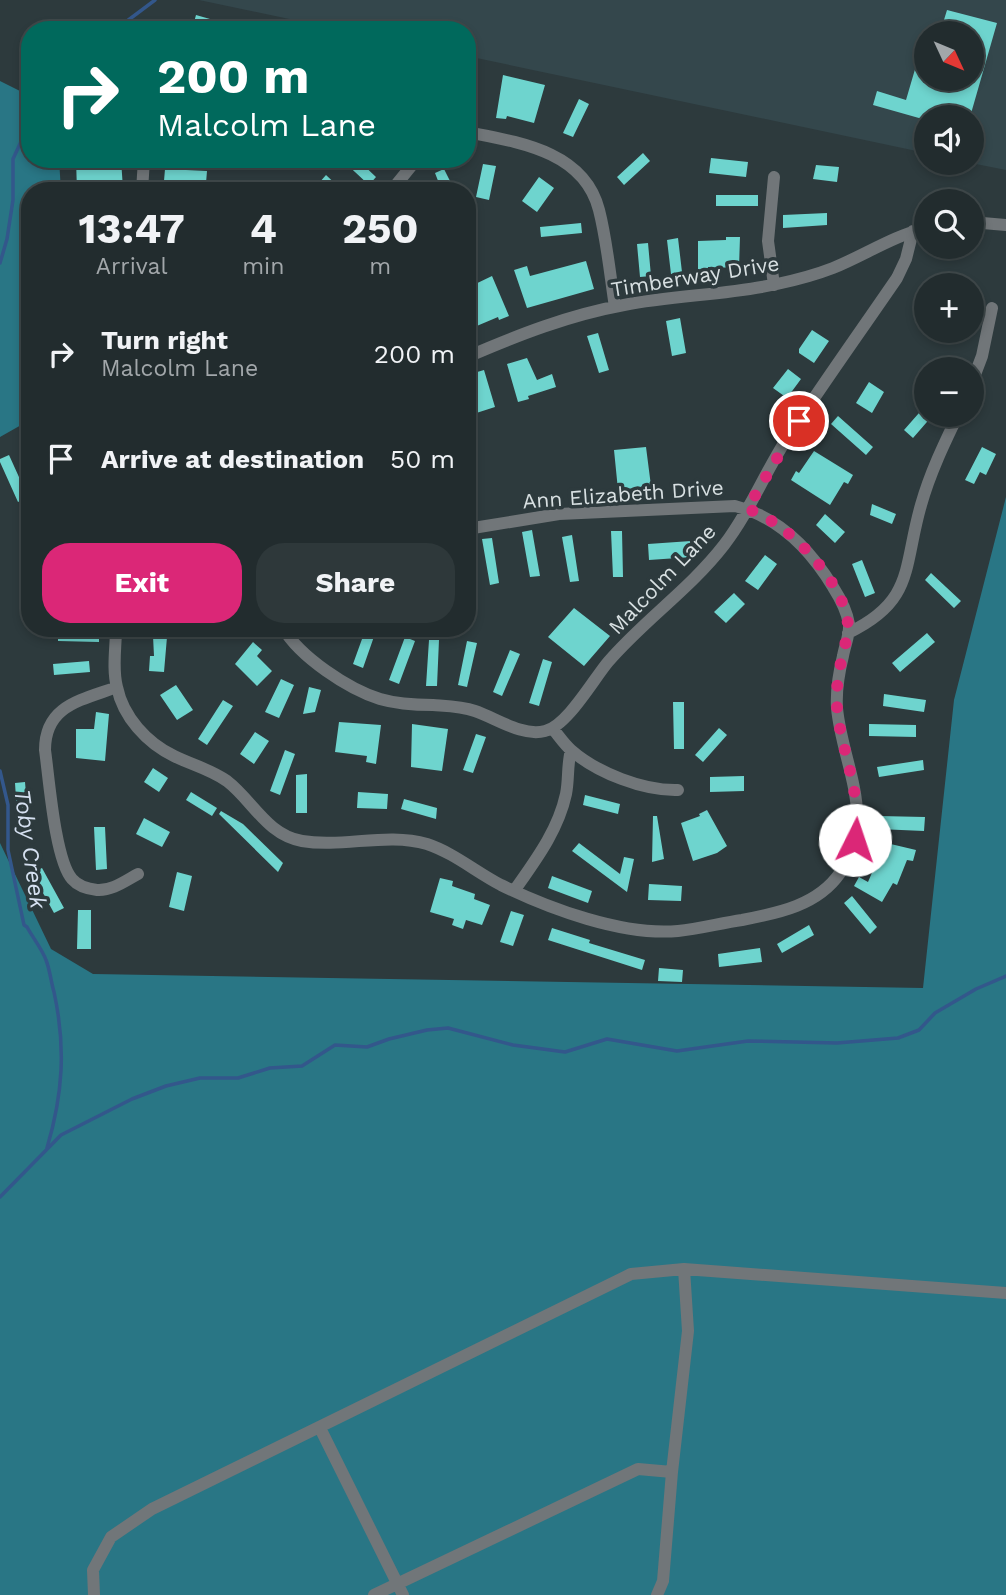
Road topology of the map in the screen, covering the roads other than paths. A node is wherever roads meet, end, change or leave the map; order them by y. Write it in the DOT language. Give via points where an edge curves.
graph roads {
  1 [pos="476,134"];
  2 [pos="409,168"];
  3 [pos="774,177"];
  4 [pos="398,182"];
  5 [pos="984,223"];
  6 [pos="1006,225"];
  7 [pos="914,232"];
  8 [pos="914,242"];
  9 [pos="774,285"];
  10 [pos="615,307"];
  11 [pos="992,307"];
  12 [pos="476,353"];
  13 [pos="982,357"];
  14 [pos="952,427"];
  15 [pos="747,509"];
  16 [pos="476,527"];
  17 [pos="848,633"];
  18 [pos="116,637"];
  19 [pos="288,637"];
  20 [pos="117,687"];
  21 [pos="553,729"];
  22 [pos="570,750"];
  23 [pos="678,790"];
  24 [pos="138,874"];
  25 [pos="514,891"];
  26 [pos="684,1269"];
  27 [pos="1006,1293"];
  28 [pos="320,1428"];
  29 [pos="672,1472"];
  30 [pos="400,1589"];
  31 [pos="94,1595"];
  32 [pos="374,1595"];
  33 [pos="657,1595"];
  1 -- 10 [label="street" via="540,149 575,170 587,184 599,209"];
  2 -- 4 [label="street"];
  3 -- 9 [label="street" via="768,241"];
  5 -- 6 [label="street"];
  7 -- 9 [label="street, Timberway Drive" via="834,267"];
  8 -- 15 [label="street, Malcolm Lane" via="897,278 786,441"];
  9 -- 10 [label="street, Timberway Drive"];
  10 -- 12 [label="street, Timberway Drive" via="525,332"];
  11 -- 13 [label="street"];
  14 -- 17 [label="street" via="921,503 902,584 882,613"];
  15 -- 16 [label="street, Ann Elizabeth Drive" via="581,512"];
  15 -- 17 [label="street, Ann Elizabeth Drive" via="786,531 815,559 845,611"];
  15 -- 21 [label="street, Malcolm Lane" via="703,571 628,641"];
  17 -- 25 [label="street, Ann Elizabeth Drive" via="837,708 858,805 858,825 850,857 821,892 773,915 666,931 616,926"];
  18 -- 20 [label="street, Ann Elizabeth Drive"];
  19 -- 21 [label="street" via="311,659 377,698 473,710 531,732"];
  20 -- 24 [label="street" via="71,704 56,715 45,738 45,750 58,837 71,877 98,890"];
  20 -- 25 [label="street, Ann Elizabeth Drive" via="130,718 143,734 158,747 227,782 282,834 317,843 398,840 426,844"];
  21 -- 22 [label="street"];
  22 -- 23 [label="street" via="643,788"];
  22 -- 25 [label="street" via="561,816"];
  26 -- 27 [label="street"];
  26 -- 28 [label="street" via="631,1274"];
  26 -- 29 [label="street" via="688,1331"];
  28 -- 30 [label="street"];
  28 -- 31 [label="street" via="152,1509 111,1536 93,1570"];
  29 -- 30 [label="street" via="638,1469"];
  29 -- 33 [label="street" via="663,1581"];
  30 -- 32 [label="street"];
}
